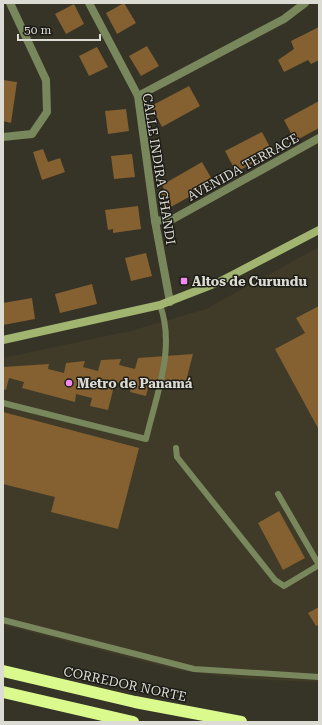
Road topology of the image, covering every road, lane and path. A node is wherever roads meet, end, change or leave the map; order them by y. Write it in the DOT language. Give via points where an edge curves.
graph roads {
  1 [pos="10,3"];
  2 [pos="89,3"];
  3 [pos="305,3"];
  4 [pos="138,96"];
  5 [pos="3,137"];
  6 [pos="319,138"];
  7 [pos="155,221"];
  8 [pos="319,230"];
  9 [pos="170,302"];
  10 [pos="160,305"];
  11 [pos="3,340"];
  12 [pos="3,403"];
  13 [pos="176,448"];
  14 [pos="278,494"];
  15 [pos="3,620"];
  16 [pos="3,671"];
  17 [pos="319,677"];
  18 [pos="3,692"];
  19 [pos="133,722"];
  20 [pos="241,722"];
  1 -- 5 [label="street" via="46,80 48,112 32,134"];
  2 -- 4 [label="street, CALLE INDIRA GHANDI"];
  3 -- 4 [label="street" via="284,19"];
  4 -- 7 [label="street, CALLE INDIRA GHANDI"];
  6 -- 7 [label="street, AVENIDA TERRACE" via="173,219"];
  7 -- 9 [label="street, CALLE INDIRA GHANDI"];
  8 -- 9 [label="main road" via="219,282"];
  9 -- 10 [label="main road"];
  10 -- 11 [label="main road"];
  10 -- 12 [label="lane" via="166,321 167,352 146,439"];
  13 -- 14 [label="lane" via="182,463 274,580 284,586 319,565"];
  15 -- 17 [label="lane" via="194,669"];
  16 -- 20 [label="highway, CORREDOR NORTE" via="135,702"];
  18 -- 19 [label="highway"];
}
